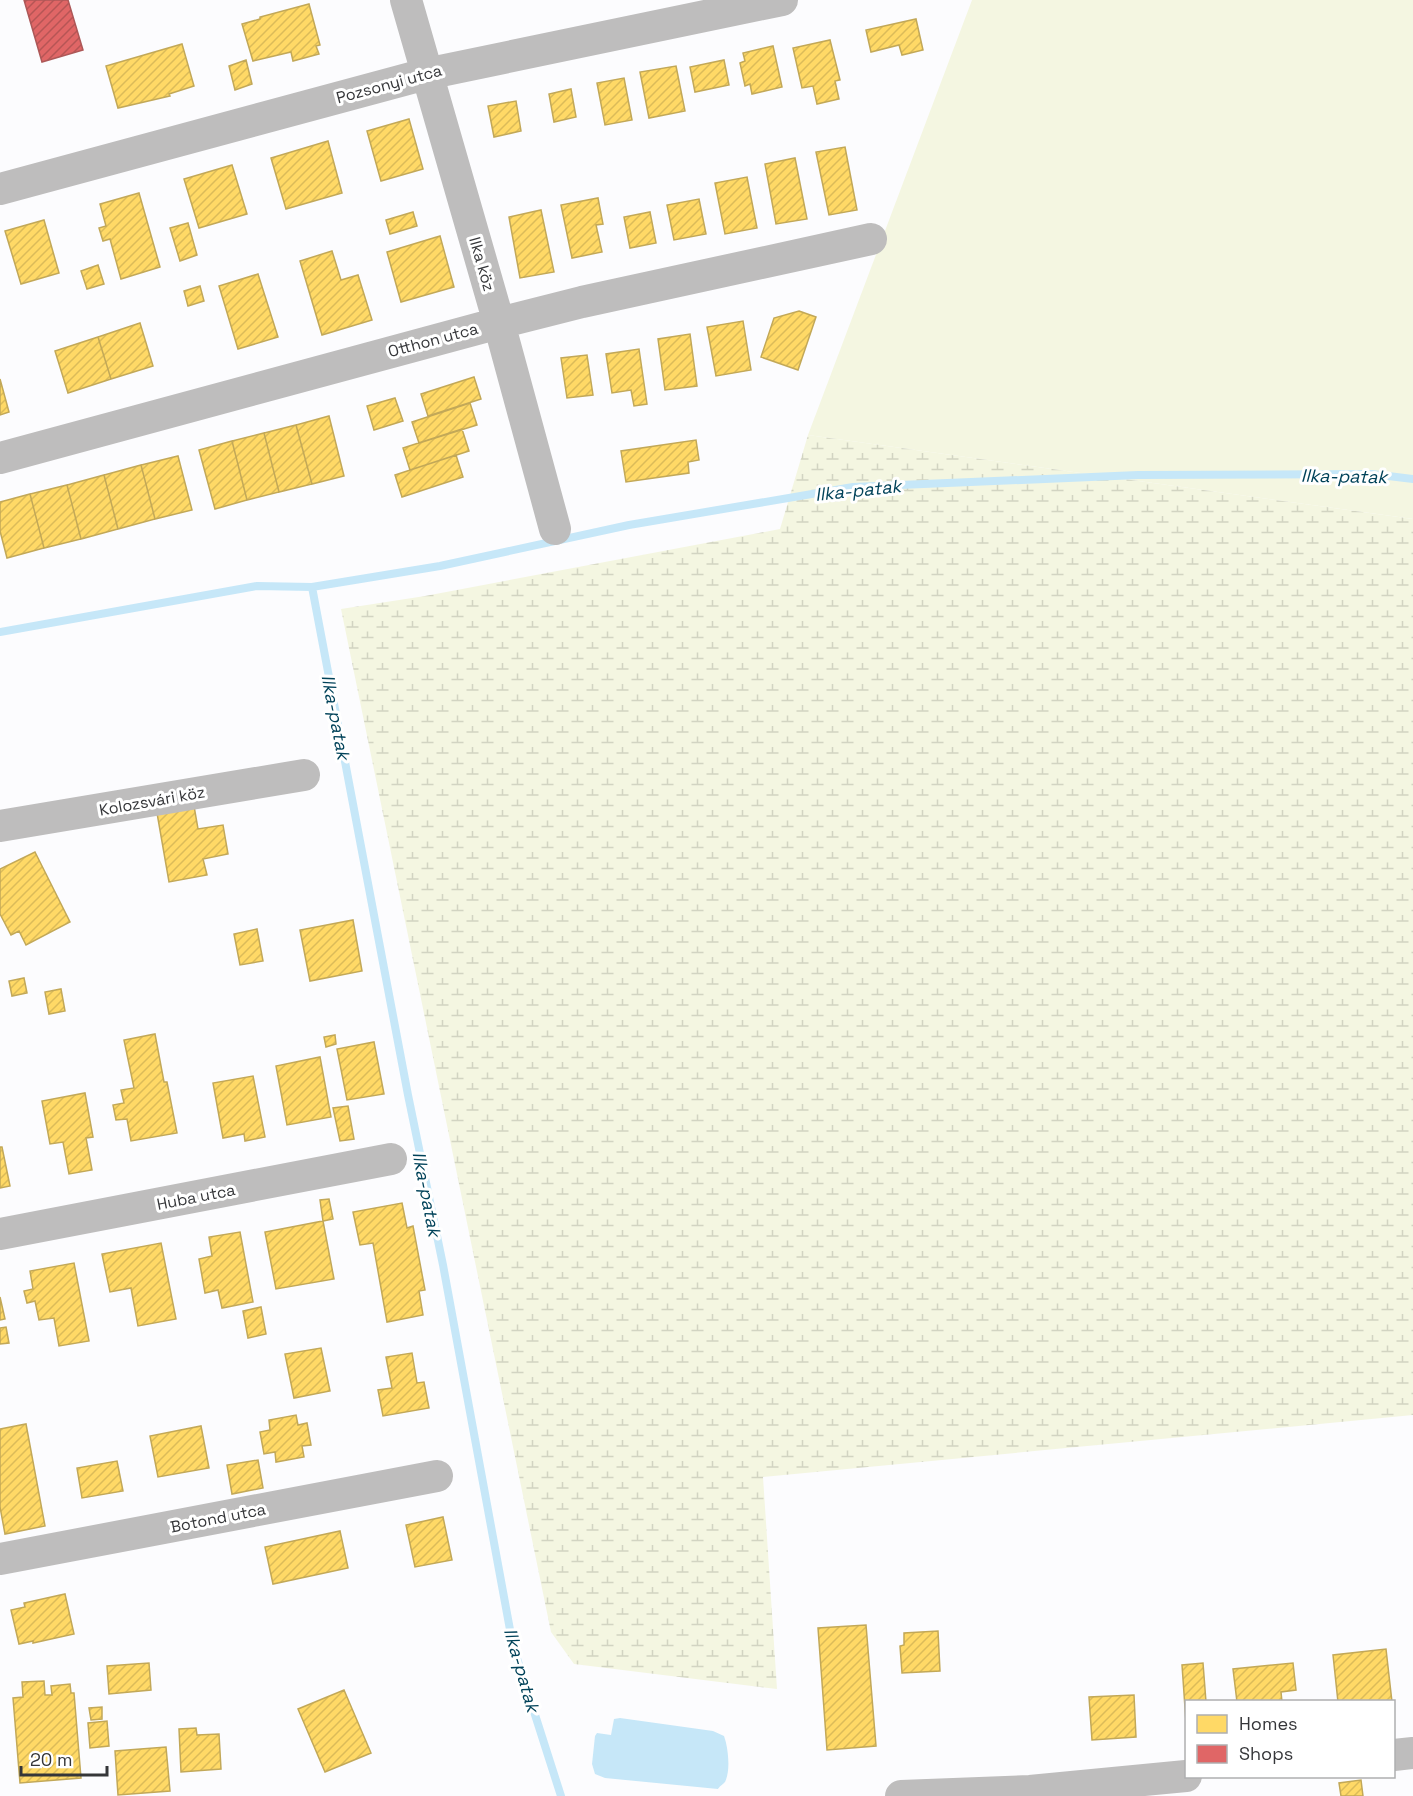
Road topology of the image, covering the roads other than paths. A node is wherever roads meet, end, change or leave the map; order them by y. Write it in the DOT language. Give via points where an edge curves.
graph roads {
  1 [pos="406,0"];
  2 [pos="783,0"];
  3 [pos="426,74"];
  4 [pos="0,189"];
  5 [pos="871,239"];
  6 [pos="499,322"];
  7 [pos="0,458"];
  8 [pos="555,529"];
  9 [pos="304,775"];
  10 [pos="0,826"];
  11 [pos="391,1159"];
  12 [pos="0,1234"];
  13 [pos="436,1476"];
  14 [pos="0,1559"];
  15 [pos="1413,1754"];
  16 [pos="1395,1755"];
  17 [pos="1185,1776"];
  18 [pos="1030,1794"];
  19 [pos="901,1796"];
  1 -- 3 [label="street, Ilka köz"];
  2 -- 3 [label="street, Pozsonyi utca"];
  3 -- 4 [label="street, Pozsonyi utca"];
  3 -- 6 [label="street, Ilka köz"];
  5 -- 6 [label="street, Otthon utca"];
  6 -- 7 [label="street, Otthon utca"];
  6 -- 8 [label="street, Ilka köz"];
  9 -- 10 [label="street, Kolozsvári köz"];
  11 -- 12 [label="street, Huba utca"];
  13 -- 14 [label="street, Botond utca"];
  15 -- 16 [label="street"];
  17 -- 18 [label="street"];
  18 -- 19 [label="street"];
}
